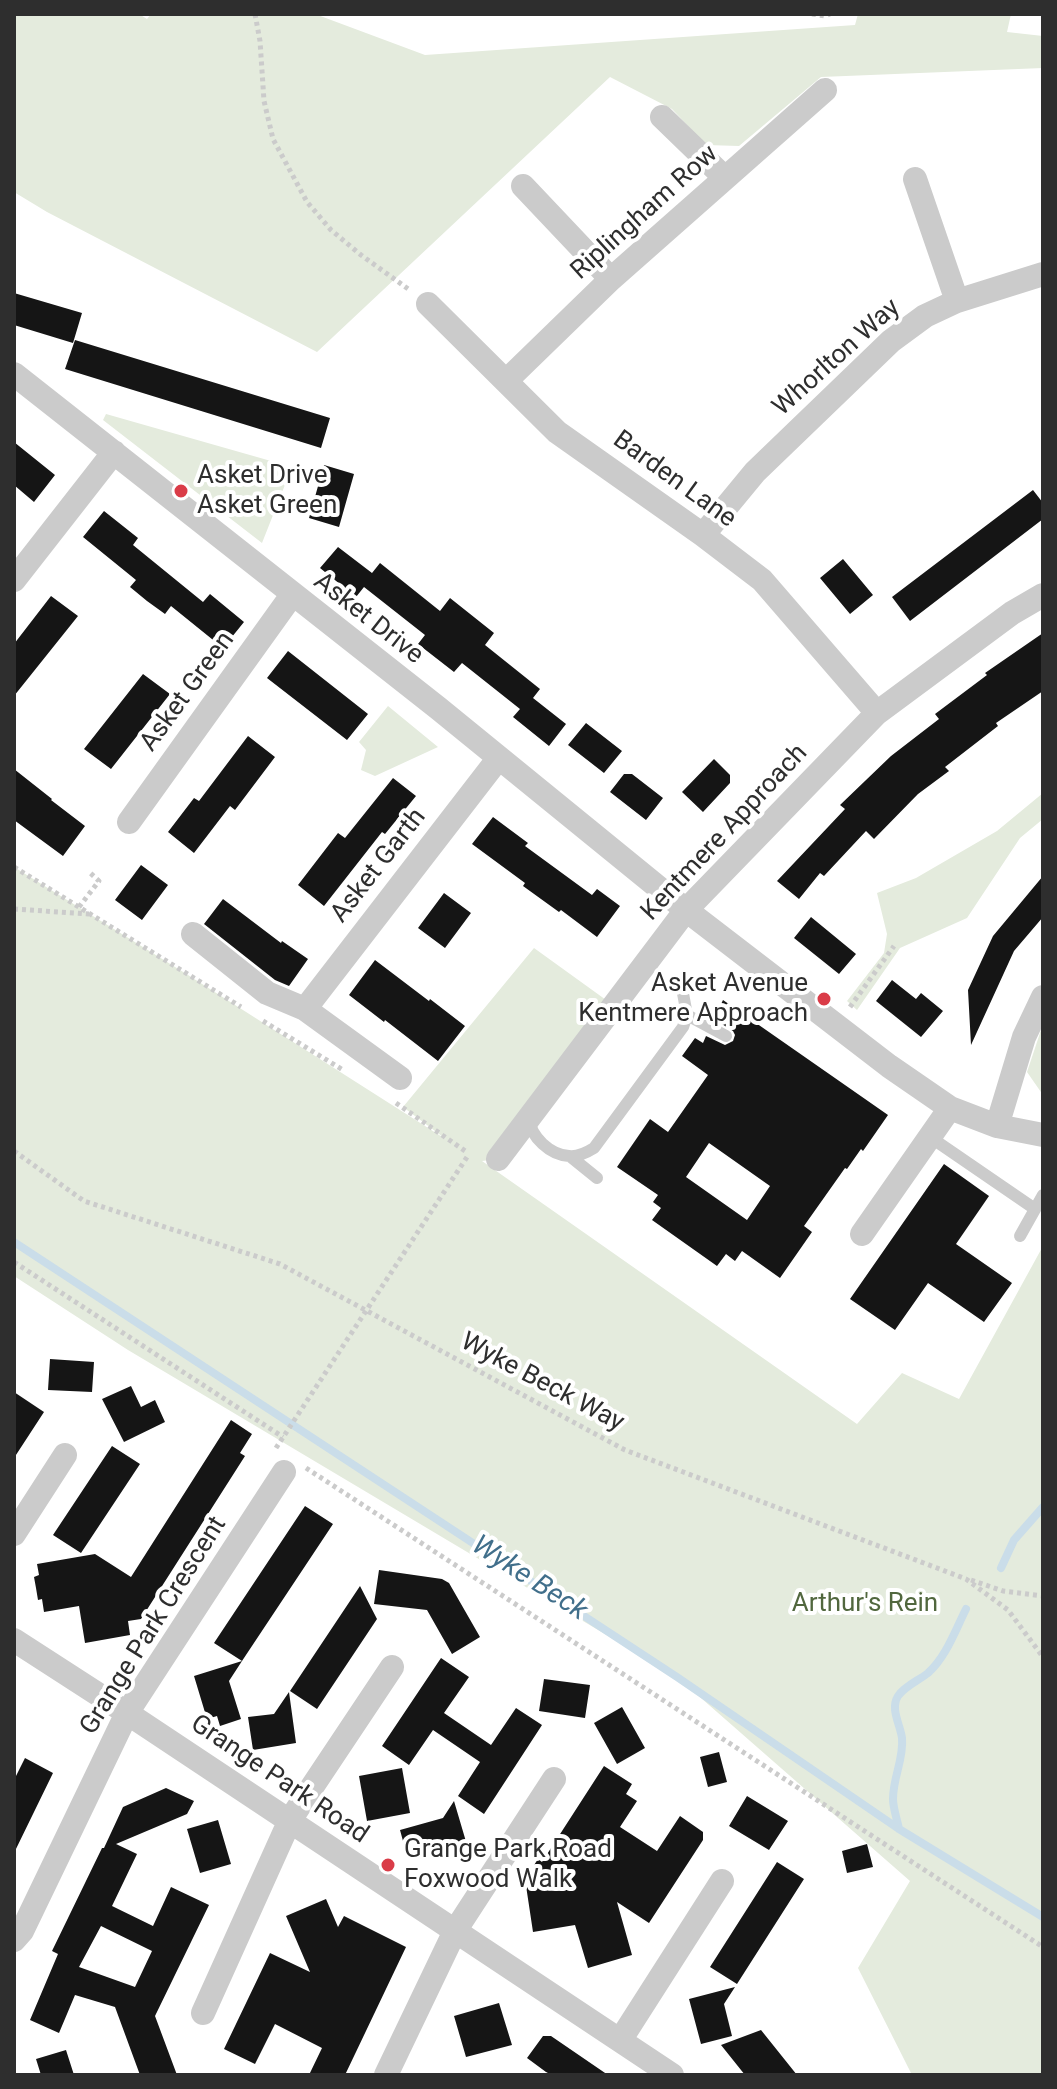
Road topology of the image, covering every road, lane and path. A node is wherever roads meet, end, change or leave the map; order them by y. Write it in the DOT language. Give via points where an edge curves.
graph roads {
  1 [pos="255,14"];
  2 [pos="812,14"];
  3 [pos="830,14"];
  4 [pos="825,90"];
  5 [pos="662,117"];
  6 [pos="725,178"];
  7 [pos="915,179"];
  8 [pos="523,186"];
  9 [pos="1043,274"];
  10 [pos="611,279"];
  11 [pos="957,301"];
  12 [pos="428,304"];
  13 [pos="14,374"];
  14 [pos="506,381"];
  15 [pos="114,452"];
  16 [pos="703,535"];
  17 [pos="14,580"];
  18 [pos="292,595"];
  19 [pos="1043,595"];
  20 [pos="877,713"];
  21 [pos="498,759"];
  22 [pos="129,822"];
  23 [pos="88,871"];
  24 [pos="79,907"];
  25 [pos="14,909"];
  26 [pos="686,910"];
  27 [pos="89,914"];
  28 [pos="193,934"];
  29 [pos="894,946"];
  30 [pos="682,988"];
  31 [pos="1043,997"];
  32 [pos="305,1009"];
  33 [pos="687,1015"];
  34 [pos="837,1026"];
  35 [pos="726,1036"];
  36 [pos="400,1078"];
  37 [pos="950,1108"];
  38 [pos="529,1119"];
  39 [pos="997,1126"];
  40 [pos="1043,1135"];
  41 [pos="930,1137"];
  42 [pos="14,1151"];
  43 [pos="571,1157"];
  44 [pos="498,1159"];
  45 [pos="597,1178"];
  46 [pos="1043,1195"];
  47 [pos="1035,1209"];
  48 [pos="862,1234"];
  49 [pos="1020,1236"];
  50 [pos="14,1262"];
  51 [pos="366,1311"];
  52 [pos="65,1455"];
  53 [pos="293,1469"];
  54 [pos="14,1534"];
  55 [pos="966,1579"];
  56 [pos="1043,1596"];
  57 [pos="14,1640"];
  58 [pos="1043,1657"];
  59 [pos="392,1667"];
  60 [pos="127,1713"];
  61 [pos="554,1779"];
  62 [pos="290,1820"];
  63 [pos="722,1881"];
  64 [pos="455,1931"];
  65 [pos="14,1940"];
  66 [pos="1043,1947"];
  67 [pos="203,2013"];
  68 [pos="621,2039"];
  69 [pos="386,2075"];
  70 [pos="672,2075"];
  1 -- 12 [label="path" via="273,139 307,202 331,230"];
  2 -- 3 [label="path"];
  4 -- 6 [label="street, Riplingham Row"];
  5 -- 6 [label="street"];
  6 -- 10 [label="street, Riplingham Row"];
  7 -- 11 [label="street"];
  8 -- 10 [label="street"];
  9 -- 11 [label="street, Whorlton Way"];
  10 -- 14 [label="street, Riplingham Row"];
  11 -- 16 [label="street, Whorlton Way" via="891,341 755,472"];
  12 -- 14 [label="street, Barden Lane"];
  13 -- 15 [label="street, Asket Drive"];
  14 -- 16 [label="street, Barden Lane" via="557,432"];
  15 -- 17 [label="street"];
  15 -- 18 [label="street, Asket Drive"];
  16 -- 20 [label="street, Barden Lane" via="762,580"];
  18 -- 21 [label="street, Asket Drive"];
  18 -- 22 [label="street, Asket Green"];
  19 -- 20 [label="street, Kentmere Approach"];
  20 -- 26 [label="street, Kentmere Approach"];
  21 -- 26 [label="street, Asket Drive"];
  21 -- 32 [label="street, Asket Garth"];
  23 -- 24 [label="path" via="99,881"];
  25 -- 27 [label="path"];
  26 -- 34 [label="street, Asket Drive"];
  26 -- 38 [label="street, Kentmere Approach"];
  28 -- 32 [label="street" via="267,993"];
  29 -- 34 [label="path"];
  30 -- 33 [label="lane"];
  31 -- 39 [label="street" via="1024,1037"];
  32 -- 36 [label="street"];
  33 -- 35 [label="lane"];
  33 -- 43 [label="lane" via="594,1148"];
  34 -- 37 [label="street, Asket Drive"];
  37 -- 39 [label="street, Asket Drive"];
  37 -- 41 [label="street"];
  38 -- 43 [label="lane" via="535,1137"];
  38 -- 44 [label="street, Kentmere Approach"];
  39 -- 40 [label="street, Asket Drive"];
  41 -- 47 [label="lane"];
  41 -- 48 [label="street"];
  42 -- 51 [label="path, Wyke Beck Way" via="84,1201 280,1264"];
  43 -- 45 [label="lane"];
  44 -- 51 [label="path" via="481,1160 468,1153"];
  46 -- 47 [label="lane"];
  47 -- 49 [label="lane"];
  50 -- 51 [label="path" via="283,1437"];
  51 -- 55 [label="path, Wyke Beck Way" via="625,1450"];
  52 -- 54 [label="street"];
  53 -- 60 [label="street, Grange Park Crescent"];
  53 -- 66 [label="path"];
  55 -- 56 [label="path"];
  55 -- 58 [label="path, Wyke Beck Way" via="1008,1610"];
  57 -- 60 [label="street, Grange Park Road"];
  59 -- 62 [label="street"];
  60 -- 62 [label="street, Grange Park Road"];
  60 -- 65 [label="street, Grange Park Crescent"];
  61 -- 64 [label="street"];
  62 -- 64 [label="street, Grange Park Road"];
  62 -- 67 [label="street"];
  63 -- 68 [label="street"];
  64 -- 68 [label="street, Grange Park Road"];
  64 -- 69 [label="street"];
  68 -- 70 [label="street, Grange Park Road"];
}
